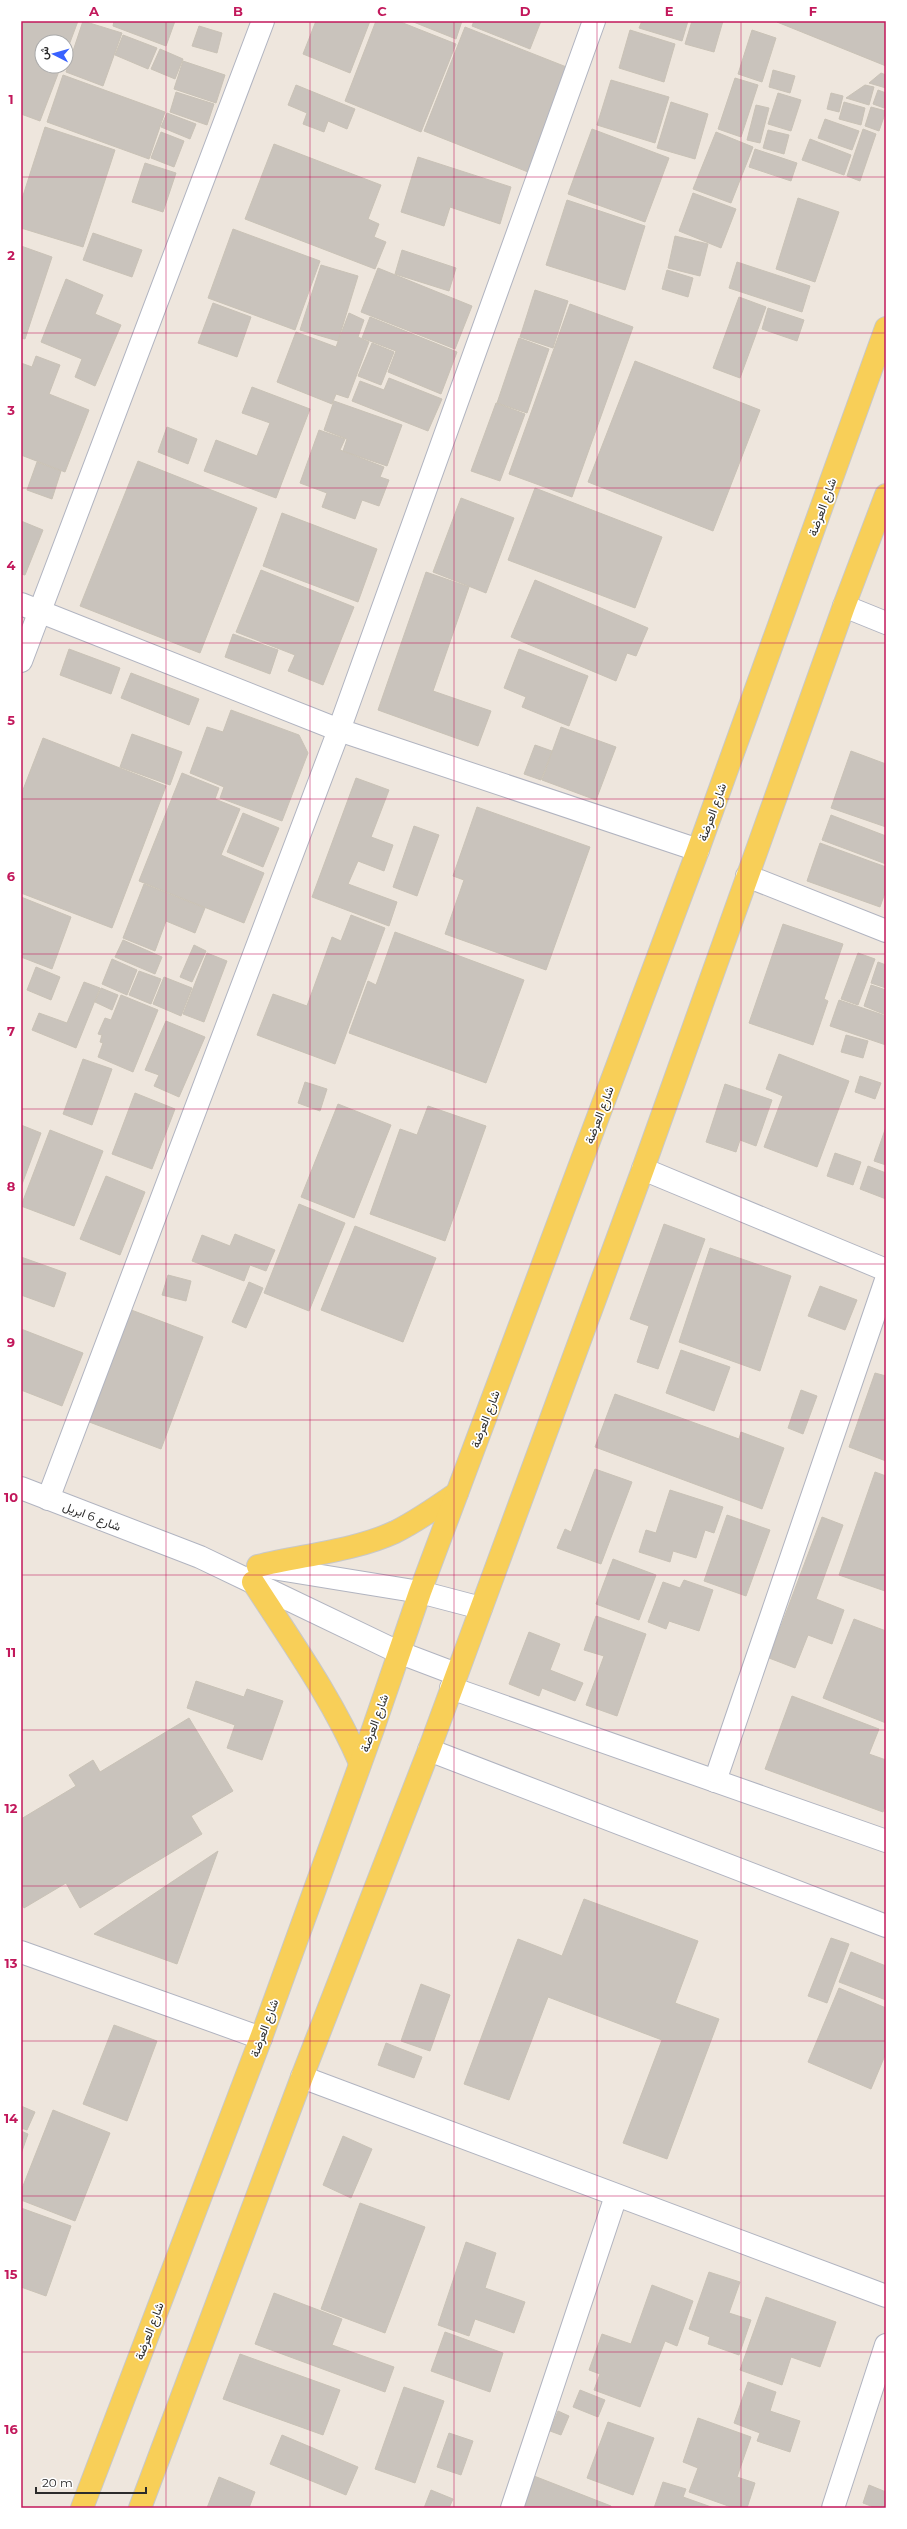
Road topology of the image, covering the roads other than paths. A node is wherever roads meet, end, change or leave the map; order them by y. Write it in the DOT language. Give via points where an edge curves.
graph roads {
  1 [pos="263,21"];
  2 [pos="594,21"];
  3 [pos="886,328"];
  4 [pos="886,495"];
  5 [pos="844,606"];
  6 [pos="30,607"];
  7 [pos="886,623"];
  8 [pos="21,661"];
  9 [pos="339,730"];
  10 [pos="698,850"];
  11 [pos="747,876"];
  12 [pos="886,931"];
  13 [pos="643,1170"];
  14 [pos="886,1270"];
  15 [pos="886,1280"];
  16 [pos="21,1488"];
  17 [pos="457,1492"];
  18 [pos="48,1499"];
  19 [pos="255,1574"];
  20 [pos="420,1592"];
  21 [pos="480,1608"];
  22 [pos="398,1652"];
  23 [pos="454,1681"];
  24 [pos="429,1750"];
  25 [pos="360,1763"];
  26 [pos="715,1781"];
  27 [pos="886,1841"];
  28 [pos="886,1926"];
  29 [pos="21,1952"];
  30 [pos="261,2038"];
  31 [pos="302,2077"];
  32 [pos="616,2196"];
  33 [pos="886,2296"];
  34 [pos="886,2345"];
  35 [pos="82,2508"];
  36 [pos="140,2508"];
  37 [pos="512,2508"];
  38 [pos="833,2508"];
  1 -- 6 [label="street"];
  2 -- 9 [label="street"];
  3 -- 10 [label="main road, شارع العرضة"];
  4 -- 5 [label="main road"];
  5 -- 7 [label="street"];
  5 -- 11 [label="main road"];
  6 -- 8 [label="street"];
  6 -- 9 [label="street"];
  9 -- 10 [label="street"];
  9 -- 18 [label="street"];
  10 -- 17 [label="main road, شارع العرضة"];
  11 -- 12 [label="street"];
  11 -- 13 [label="main road"];
  13 -- 14 [label="street"];
  13 -- 21 [label="main road"];
  15 -- 26 [label="street"];
  16 -- 18 [label="street, شارع 6 ابريل"];
  17 -- 19 [label="main road" via="422,1517 394,1532"];
  17 -- 20 [label="main road, شارع العرضة"];
  18 -- 19 [label="street, شارع 6 ابريل" via="200,1557"];
  19 -- 20 [label="street"];
  19 -- 22 [label="street, شارع 6 ابريل"];
  19 -- 25 [label="main road" via="344,1725"];
  20 -- 21 [label="street"];
  20 -- 22 [label="main road, شارع العرضة"];
  21 -- 23 [label="main road"];
  22 -- 23 [label="street, شارع 6 ابريل"];
  22 -- 25 [label="main road, شارع العرضة"];
  23 -- 24 [label="main road"];
  23 -- 26 [label="street, شارع 6 ابريل"];
  24 -- 28 [label="street"];
  24 -- 31 [label="main road"];
  25 -- 30 [label="main road, شارع العرضة"];
  26 -- 27 [label="street, شارع 6 ابريل"];
  29 -- 30 [label="street"];
  30 -- 35 [label="main road, شارع العرضة"];
  31 -- 32 [label="street"];
  31 -- 36 [label="main road"];
  32 -- 33 [label="street"];
  32 -- 37 [label="street"];
  34 -- 38 [label="street"];
}
